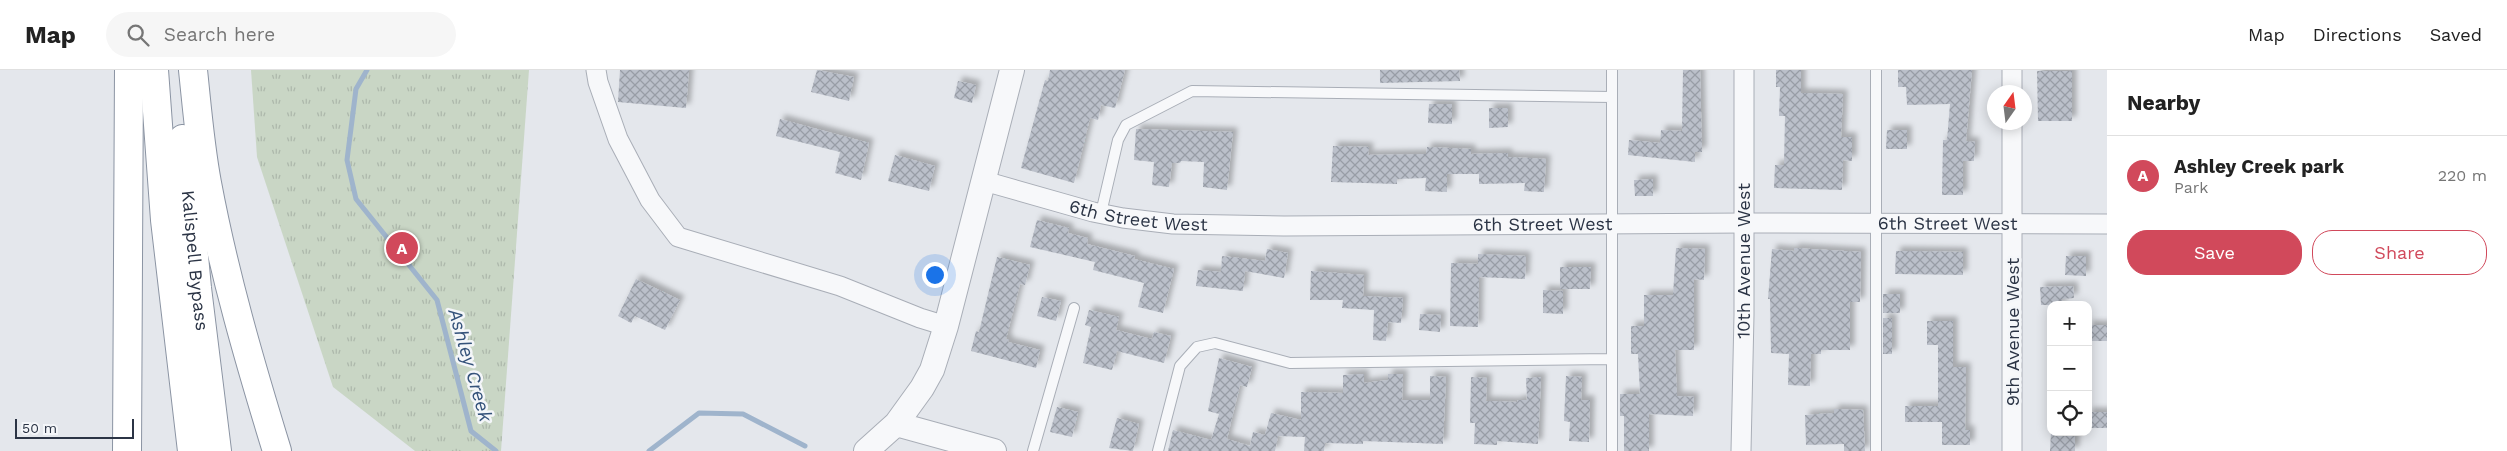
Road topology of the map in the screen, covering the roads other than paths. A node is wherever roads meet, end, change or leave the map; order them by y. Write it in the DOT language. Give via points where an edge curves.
graph roads {
  1 [pos="129,70"];
  2 [pos="154,70"];
  3 [pos="178,70"];
  4 [pos="193,70"];
  5 [pos="596,70"];
  6 [pos="1012,70"];
  7 [pos="1612,70"];
  8 [pos="1744,70"];
  9 [pos="1876,70"];
  10 [pos="2012,70"];
  11 [pos="2012,85"];
  12 [pos="1612,97"];
  13 [pos="2012,130"];
  14 [pos="984,181"];
  15 [pos="1101,213"];
  16 [pos="1744,222"];
  17 [pos="1876,223"];
  18 [pos="2013,223"];
  19 [pos="1611,224"];
  20 [pos="2107,224"];
  21 [pos="1074,308"];
  22 [pos="946,326"];
  23 [pos="1612,360"];
  24 [pos="896,424"];
  25 [pos="127,451"];
  26 [pos="192,451"];
  27 [pos="217,451"];
  28 [pos="277,451"];
  29 [pos="866,451"];
  30 [pos="994,451"];
  31 [pos="1033,451"];
  32 [pos="1158,451"];
  33 [pos="1612,451"];
  34 [pos="1741,451"];
  35 [pos="1876,451"];
  36 [pos="2012,451"];
  1 -- 25 [label="highway"];
  2 -- 26 [label="highway, Kalispell Bypass" via="169,255"];
  3 -- 27 [label="highway, Kalispell Bypass" via="196,280"];
  4 -- 28 [label="highway" via="201,148 217,232 245,348"];
  5 -- 22 [label="street" via="618,139 650,200 678,237 840,286"];
  6 -- 14 [label="street"];
  7 -- 12 [label="lane"];
  8 -- 16 [label="street, 10th Avenue West"];
  9 -- 17 [label="lane"];
  10 -- 11 [label="street"];
  12 -- 15 [label="lane" via="1192,91 1126,125 1118,140"];
  12 -- 19 [label="lane"];
  13 -- 18 [label="street, 9th Avenue West"];
  14 -- 15 [label="street, 6th Street West"];
  14 -- 22 [label="street"];
  15 -- 19 [label="street, 6th Street West" via="1173,224"];
  16 -- 17 [label="street, 6th Street West"];
  16 -- 19 [label="street, 6th Street West"];
  16 -- 34 [label="street, 10th Avenue West"];
  17 -- 18 [label="street, 6th Street West"];
  17 -- 35 [label="lane"];
  18 -- 20 [label="street, 6th Street West"];
  18 -- 36 [label="street, 9th Avenue West"];
  19 -- 23 [label="lane"];
  21 -- 31 [label="lane"];
  22 -- 24 [label="street" via="932,370"];
  23 -- 32 [label="lane" via="1290,363 1214,343 1197,346 1180,366"];
  23 -- 33 [label="lane"];
  24 -- 29 [label="street"];
  24 -- 30 [label="street"];
}
